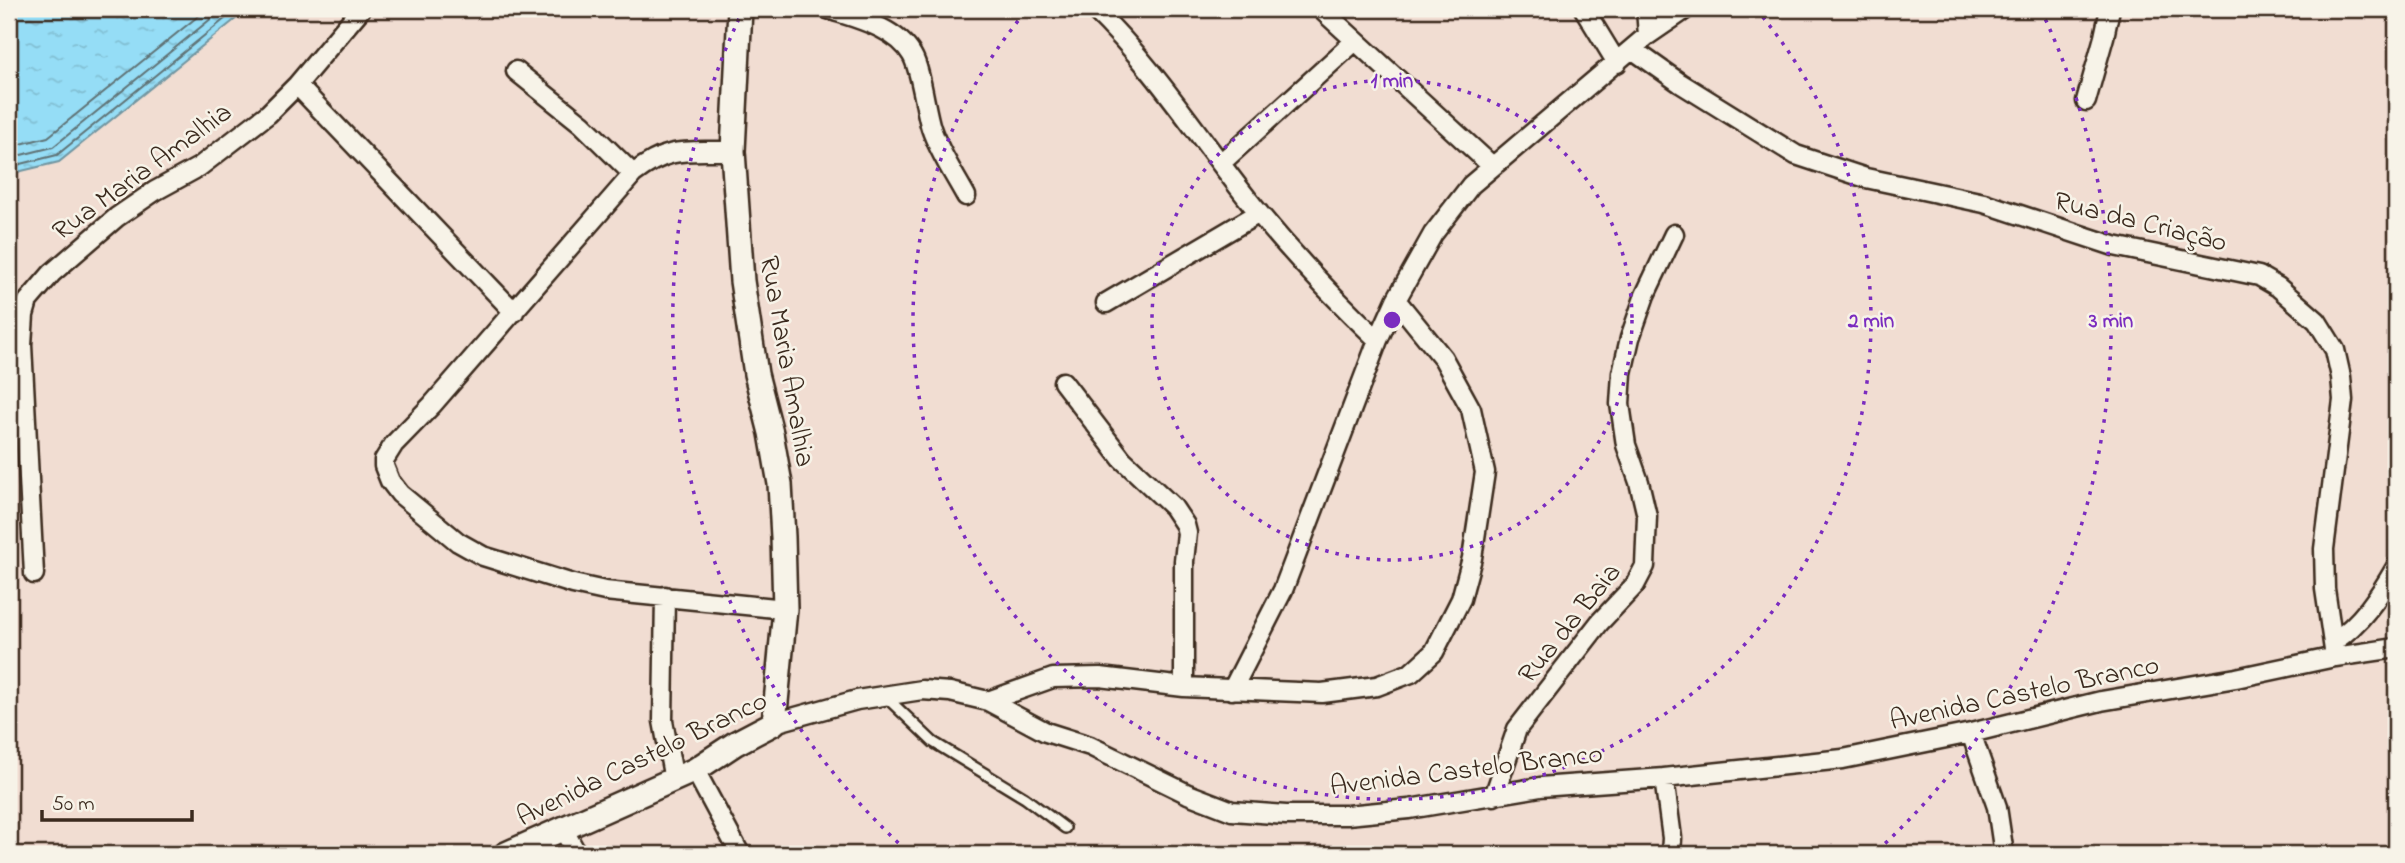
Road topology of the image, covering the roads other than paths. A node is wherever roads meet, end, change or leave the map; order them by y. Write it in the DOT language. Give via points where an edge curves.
graph roads {
  1 [pos="361,9"];
  2 [pos="740,9"];
  3 [pos="828,9"];
  4 [pos="1094,9"];
  5 [pos="1321,9"];
  6 [pos="1584,9"];
  7 [pos="1646,9"];
  8 [pos="1686,9"];
  9 [pos="2110,9"];
  10 [pos="1648,35"];
  11 [pos="1355,41"];
  12 [pos="1632,49"];
  13 [pos="1617,62"];
  14 [pos="516,71"];
  15 [pos="297,85"];
  16 [pos="2086,101"];
  17 [pos="733,151"];
  18 [pos="1221,163"];
  19 [pos="1492,166"];
  20 [pos="633,174"];
  21 [pos="966,196"];
  22 [pos="1259,213"];
  23 [pos="1674,234"];
  24 [pos="1396,300"];
  25 [pos="1106,303"];
  26 [pos="514,312"];
  27 [pos="1378,341"];
  28 [pos="1063,382"];
  29 [pos="2396,567"];
  30 [pos="34,574"];
  31 [pos="665,596"];
  32 [pos="785,609"];
  33 [pos="2396,648"];
  34 [pos="2334,650"];
  35 [pos="1184,687"];
  36 [pos="1232,690"];
  37 [pos="885,696"];
  38 [pos="988,701"];
  39 [pos="774,723"];
  40 [pos="1971,733"];
  41 [pos="695,770"];
  42 [pos="1664,778"];
  43 [pos="674,780"];
  44 [pos="1494,796"];
  45 [pos="1065,828"];
  46 [pos="563,829"];
  47 [pos="506,854"];
  48 [pos="577,854"];
  49 [pos="740,854"];
  50 [pos="1671,854"];
  51 [pos="2004,854"];
  1 -- 15 [label="street, Rua Maria Amalhia"];
  2 -- 17 [label="street, Rua Maria Amalhia"];
  3 -- 21 [label="street" via="873,24 912,55 932,131"];
  4 -- 18 [label="street" via="1168,91"];
  5 -- 11 [label="street"];
  6 -- 13 [label="street"];
  7 -- 10 [label="street"];
  8 -- 10 [label="street"];
  9 -- 16 [label="street"];
  10 -- 12 [label="street"];
  11 -- 18 [label="street"];
  11 -- 19 [label="street"];
  12 -- 13 [label="street"];
  12 -- 34 [label="street, Rua da Criação" via="1797,155 1866,178 1984,203 2114,246 2259,275 2299,304 2317,321 2335,350 2341,377 2343,400 2323,549"];
  13 -- 19 [label="street"];
  14 -- 20 [label="street" via="563,107"];
  15 -- 26 [label="street"];
  15 -- 30 [label="street, Rua Maria Amalhia" via="234,142 92,238 28,301 22,345"];
  17 -- 20 [label="street" via="669,153"];
  17 -- 32 [label="street, Rua Maria Amalhia" via="742,281 780,484"];
  18 -- 22 [label="street"];
  19 -- 24 [label="street" via="1439,225"];
  20 -- 26 [label="street"];
  22 -- 25 [label="street"];
  22 -- 27 [label="street"];
  23 -- 44 [label="street, Rua da Baia" via="1646,295 1622,373 1620,404 1626,445 1647,516 1645,566 1635,585 1600,621 1517,729"];
  24 -- 27 [label="street"];
  24 -- 36 [label="street" via="1443,358 1471,409 1480,442 1485,472 1461,599 1434,652 1411,673 1377,686 1322,693"];
  26 -- 31 [label="street" via="394,444 384,460 390,481 434,523 483,556 573,584"];
  27 -- 36 [label="street" via="1283,590"];
  28 -- 35 [label="street" via="1122,459 1173,507 1185,525"];
  29 -- 34 [label="street"];
  31 -- 32 [label="street"];
  31 -- 43 [label="street" via="663,721"];
  32 -- 39 [label="street, Rua Maria Amalhia"];
  33 -- 34 [label="street, Avenida Castelo Branco"];
  34 -- 40 [label="street, Avenida Castelo Branco" via="2236,678 2090,704"];
  35 -- 36 [label="street"];
  35 -- 38 [label="street" via="1100,677 1053,678"];
  37 -- 38 [label="street, Avenida Castelo Branco" via="922,690"];
  37 -- 39 [label="street, Avenida Castelo Branco"];
  37 -- 45 [label="lane" via="933,742"];
  38 -- 44 [label="street, Avenida Castelo Branco" via="1046,732 1090,746 1232,811 1347,815"];
  39 -- 41 [label="street, Avenida Castelo Branco"];
  40 -- 42 [label="street, Avenida Castelo Branco" via="1843,759"];
  40 -- 51 [label="street" via="1997,807"];
  41 -- 43 [label="street, Avenida Castelo Branco"];
  41 -- 49 [label="street"];
  42 -- 44 [label="street, Avenida Castelo Branco" via="1540,787"];
  42 -- 50 [label="street"];
  43 -- 46 [label="street, Avenida Castelo Branco"];
  46 -- 47 [label="street, Avenida Castelo Branco"];
  46 -- 48 [label="street"];
}
